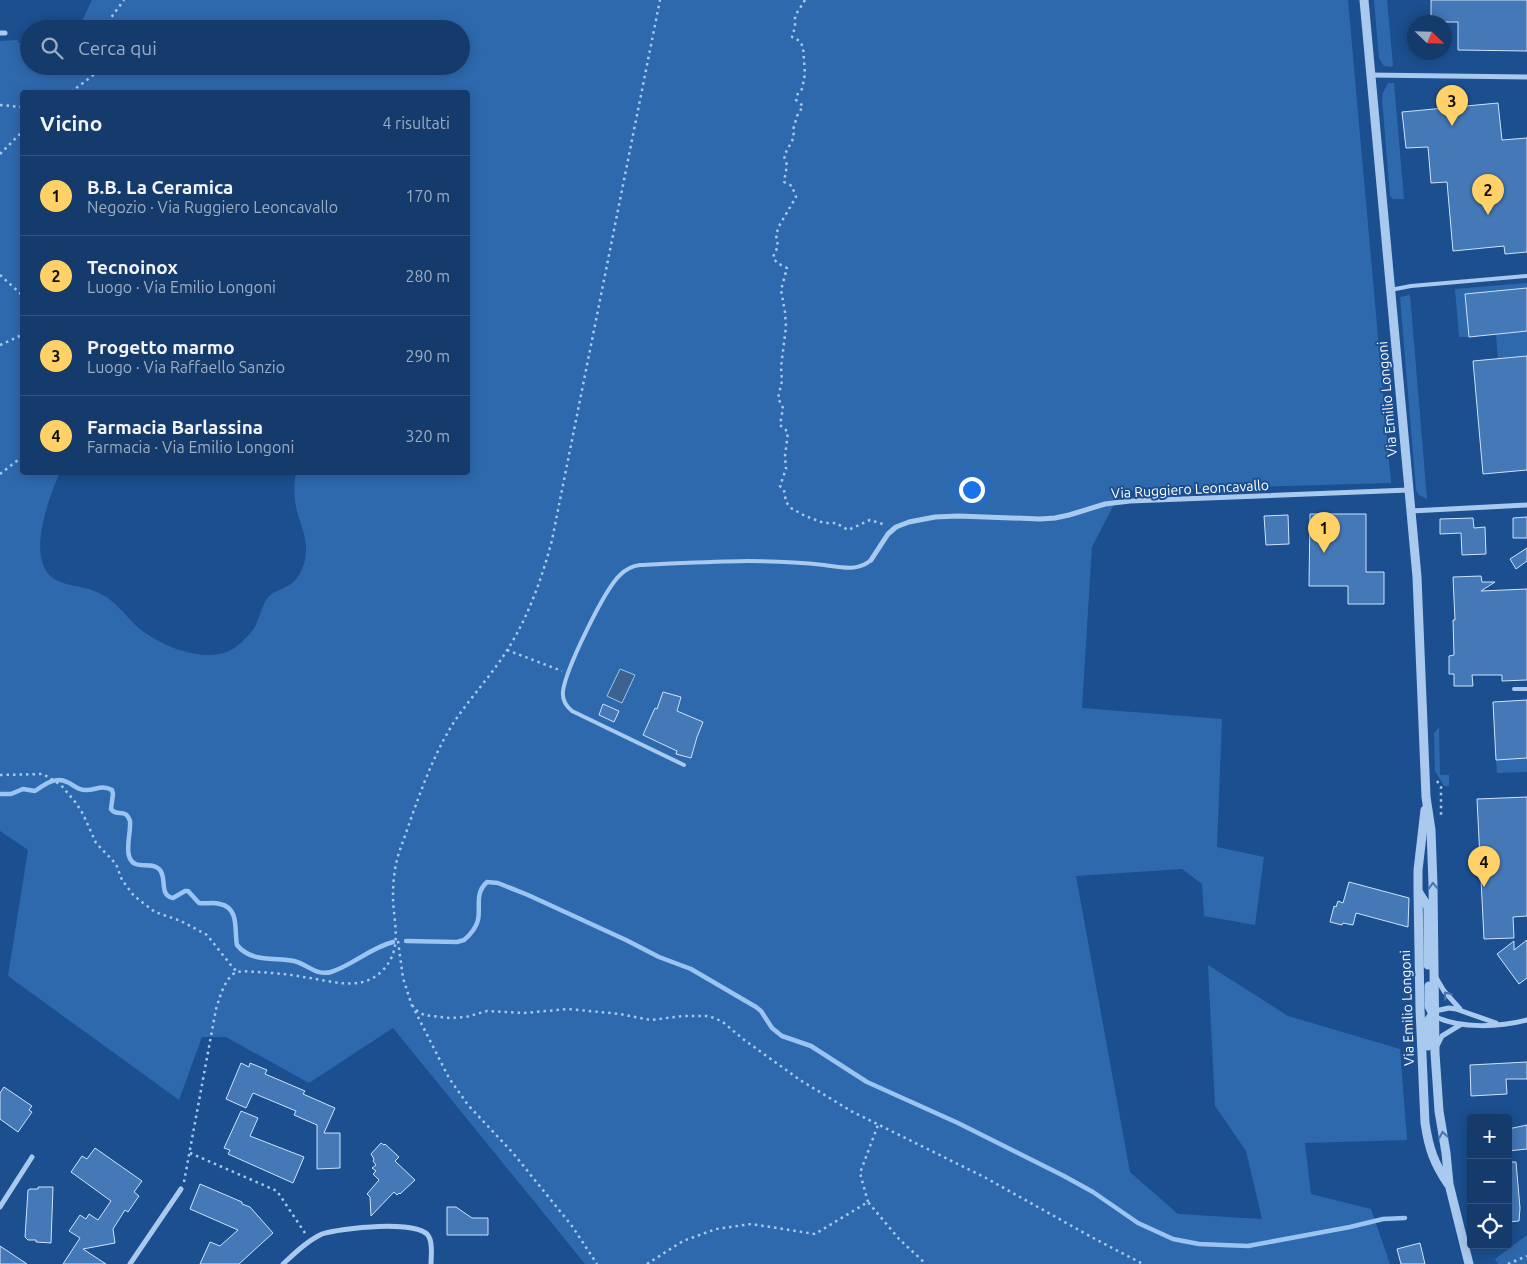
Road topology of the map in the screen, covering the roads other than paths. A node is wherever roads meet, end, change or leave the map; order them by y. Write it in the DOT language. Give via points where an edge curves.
graph roads {
  1 [pos="1364,0"];
  2 [pos="1370,75"];
  3 [pos="1527,77"];
  4 [pos="1527,276"];
  5 [pos="1390,290"];
  6 [pos="1409,490"];
  7 [pos="1527,505"];
  8 [pos="1411,511"];
  9 [pos="870,560"];
  10 [pos="1514,689"];
  11 [pos="1527,689"];
  12 [pos="684,765"];
  13 [pos="1426,797"];
  14 [pos="1418,891"];
  15 [pos="1434,974"];
  16 [pos="1465,1012"];
  17 [pos="1434,1014"];
  18 [pos="1527,1020"];
  19 [pos="1464,1024"];
  20 [pos="1499,1024"];
  21 [pos="1435,1053"];
  22 [pos="1425,1123"];
  23 [pos="32,1157"];
  24 [pos="1449,1184"];
  25 [pos="181,1189"];
  26 [pos="0,1207"];
  27 [pos="130,1264"];
  28 [pos="138,1264"];
  29 [pos="283,1264"];
  30 [pos="431,1264"];
  31 [pos="1469,1264"];
  1 -- 2 [label="street, Via Emilio Longoni"];
  2 -- 3 [label="street"];
  2 -- 5 [label="street, Via Emilio Longoni"];
  4 -- 5 [label="lane"];
  5 -- 6 [label="street, Via Emilio Longoni"];
  6 -- 8 [label="street, Via Emilio Longoni"];
  6 -- 9 [label="street, Via Ruggiero Leoncavallo" via="1130,501 1040,519 935,517 896,527"];
  7 -- 8 [label="street"];
  8 -- 13 [label="street, Via Emilio Longoni" via="1420,634"];
  9 -- 12 [label="lane" via="865,565 851,568 771,560 640,565 631,567 616,579 568,674 564,699 572,712"];
  10 -- 11 [label="lane"];
  13 -- 14 [label="street, Via Emilio Longoni"];
  15 -- 13 [label="street, Via Emilio Longoni, one-way" via="1431,830"];
  14 -- 17 [label="street, Via Emilio Longoni" via="1428,907 1429,1006"];
  14 -- 22 [label="street, Via Emilio Longoni"];
  16 -- 15 [label="street, one-way" via="1444,991"];
  15 -- 17 [label="street, Via Emilio Longoni"];
  16 -- 17 [label="street" via="1449,1008"];
  16 -- 20 [label="street"];
  17 -- 19 [label="street" via="1448,1023"];
  17 -- 21 [label="street, Via Emilio Longoni"];
  17 -- 22 [label="street, Via Emilio Longoni" via="1428,1021 1430,1106"];
  18 -- 20 [label="street"];
  19 -- 20 [label="street"];
  19 -- 21 [label="street" via="1442,1036"];
  24 -- 21 [label="street, Via Emilio Longoni, one-way"];
  22 -- 24 [label="street, Via Emilio Longoni" via="1436,1165"];
  23 -- 26 [label="street"];
  24 -- 31 [label="street, Via Emilio Longoni"];
  25 -- 27 [label="street"];
  27 -- 28 [label="street"];
  29 -- 30 [label="street" via="310,1241 334,1230 349,1228 413,1228 426,1232 430,1237"];
}
